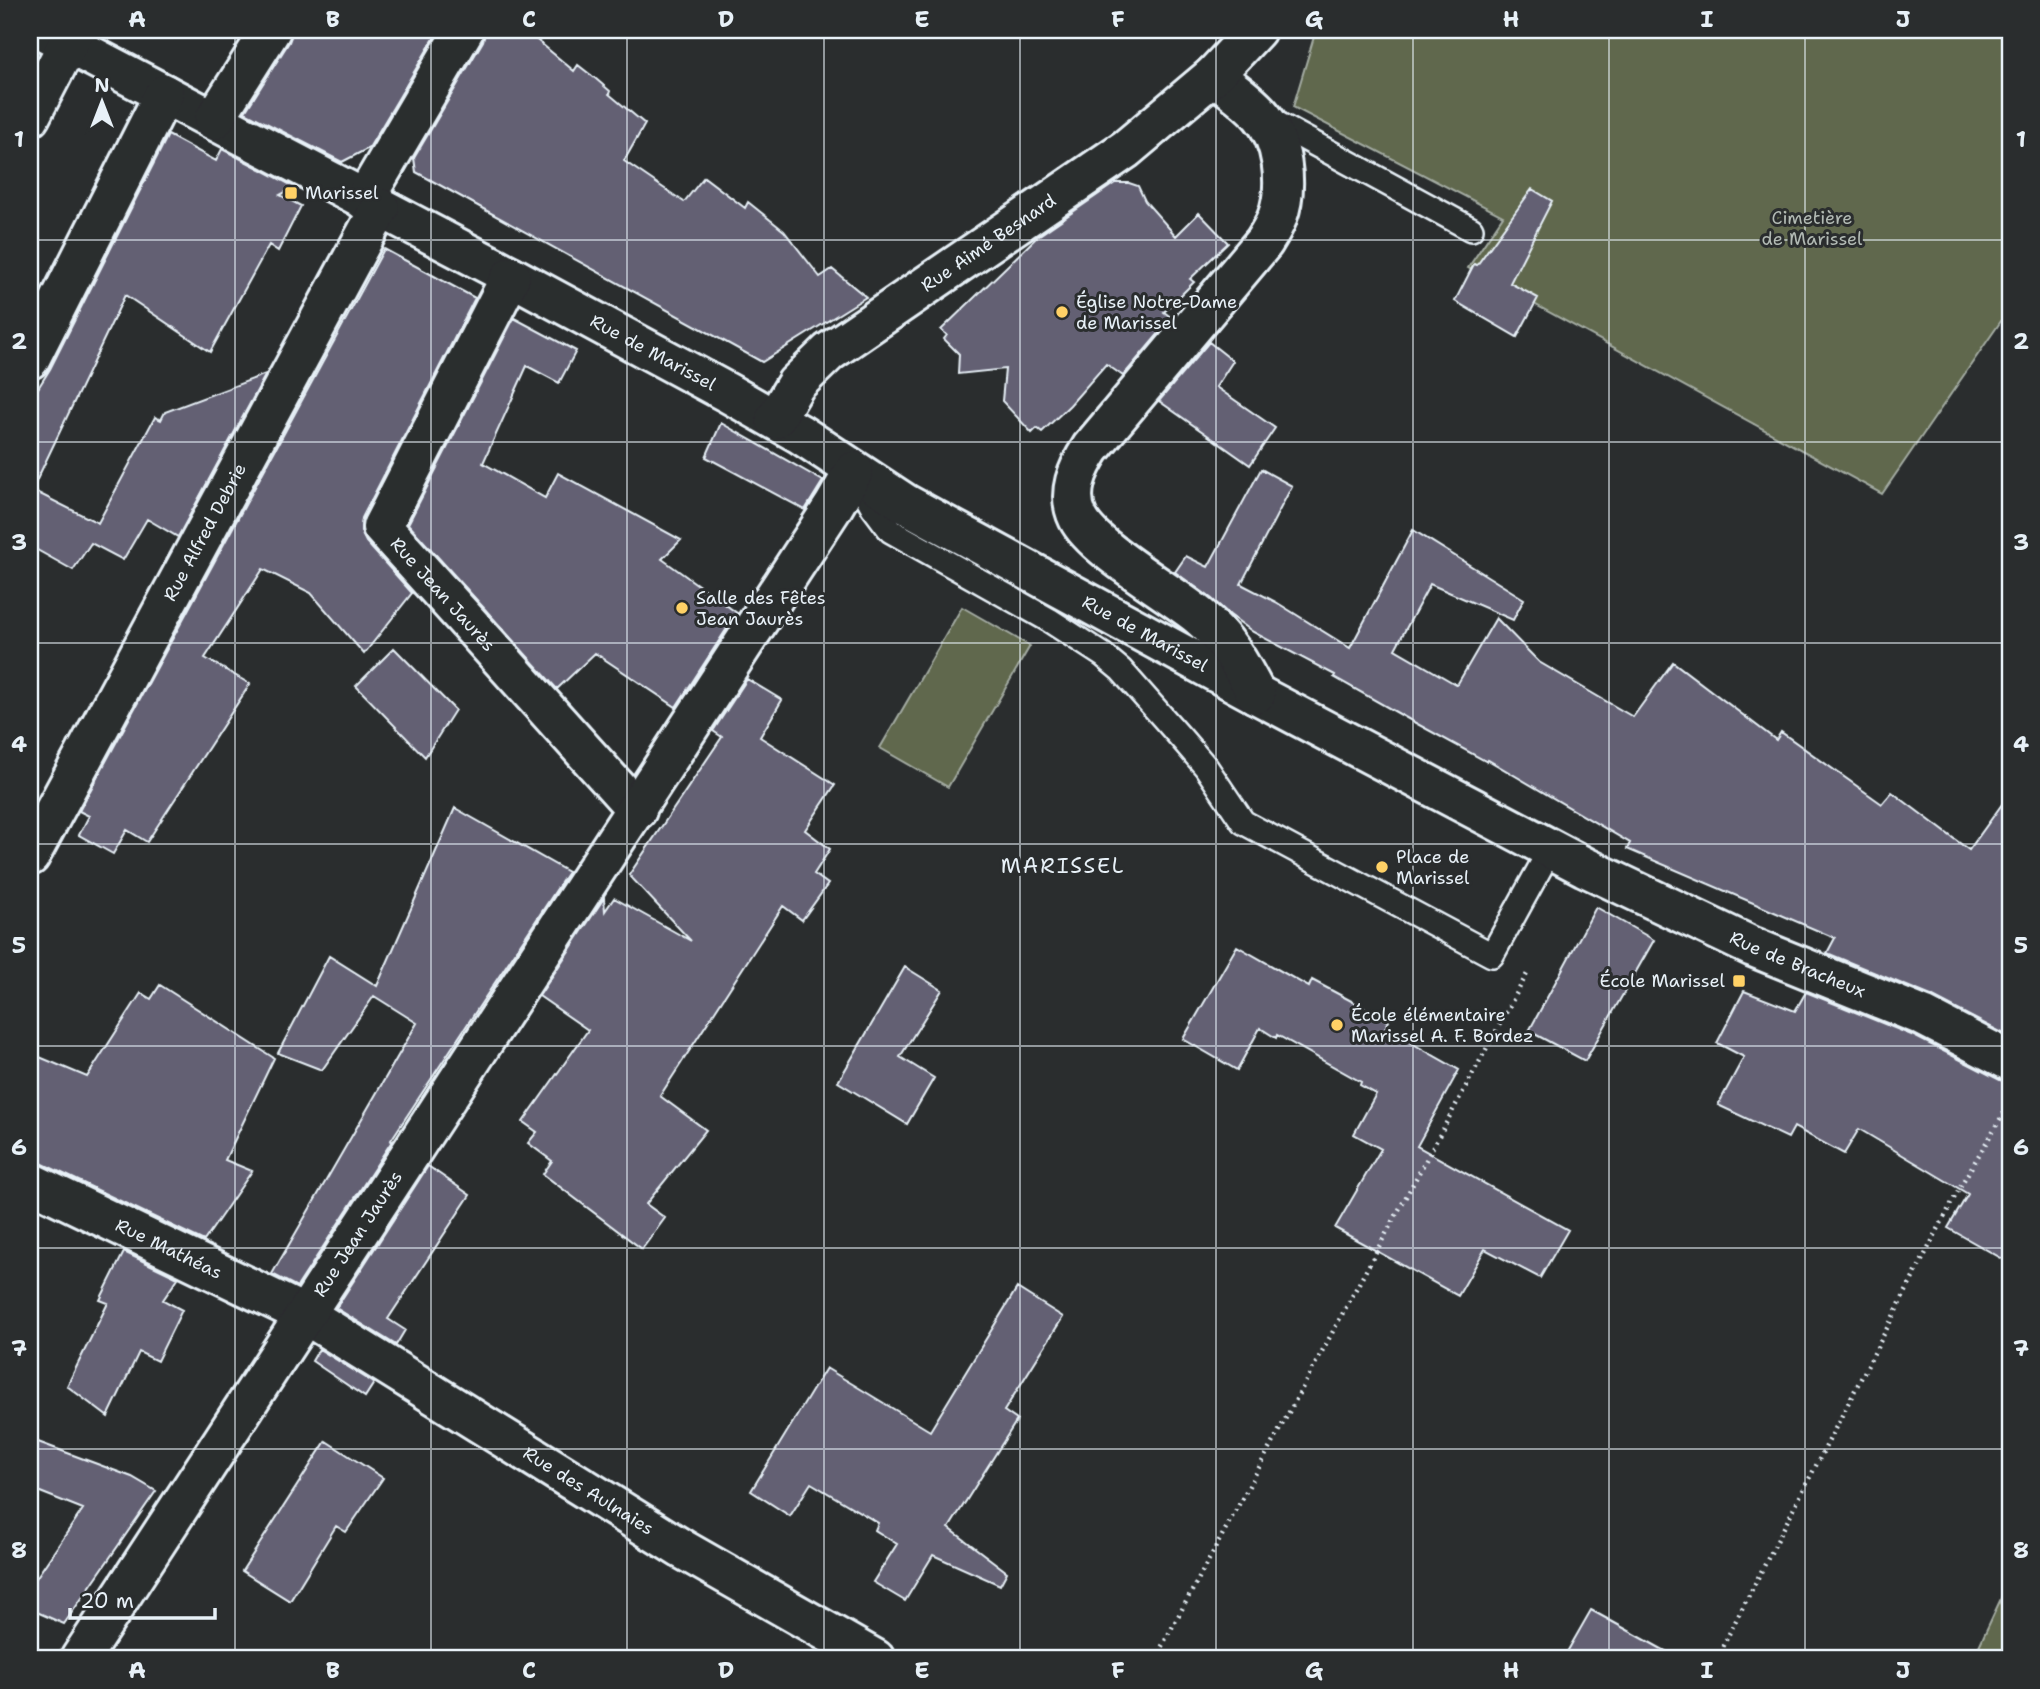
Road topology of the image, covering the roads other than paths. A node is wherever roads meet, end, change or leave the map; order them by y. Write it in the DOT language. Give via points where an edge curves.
graph roads {
  1 [pos="271,30"];
  2 [pos="464,30"];
  3 [pos="1256,30"];
  4 [pos="62,34"];
  5 [pos="1214,75"];
  6 [pos="164,94"];
  7 [pos="1261,114"];
  8 [pos="30,117"];
  9 [pos="214,120"];
  10 [pos="372,204"];
  11 [pos="1471,229"];
  12 [pos="511,276"];
  13 [pos="30,359"];
  14 [pos="775,419"];
  15 [pos="854,471"];
  16 [pos="1255,694"];
  17 [pos="637,810"];
  18 [pos="1551,848"];
  19 [pos="30,856"];
  20 [pos="1585,867"];
  21 [pos="2010,1062"];
  22 [pos="30,1182"];
  23 [pos="306,1315"];
  24 [pos="80,1659"];
  25 [pos="874,1659"];
  1 -- 9 [label="street"];
  2 -- 10 [label="street, Rue Alfred Debrie"];
  3 -- 5 [label="street, Rue Aimé Besnard"];
  4 -- 6 [label="street, Rue de Marissel"];
  4 -- 8 [label="street"];
  5 -- 7 [label="street"];
  5 -- 14 [label="street, Rue Aimé Besnard" via="1126,149 829,352 796,384"];
  6 -- 9 [label="street, Rue de Marissel"];
  6 -- 13 [label="street"];
  7 -- 11 [label="lane"];
  7 -- 16 [label="street, Rue de Marissel" via="1279,150 1282,188 1277,219 1264,242 1108,427 1078,468 1073,485 1077,518 1086,530 1220,635"];
  9 -- 10 [label="street, Rue de Marissel"];
  10 -- 12 [label="street, Rue de Marissel"];
  10 -- 19 [label="street, Rue Alfred Debrie"];
  12 -- 14 [label="street, Rue de Marissel"];
  12 -- 17 [label="street, Rue Jean Jaurès" via="382,527"];
  14 -- 15 [label="street, Rue de Marissel"];
  15 -- 16 [label="street, Rue de Marissel" via="906,504"];
  15 -- 17 [label="street, Rue Jean Jaurès"];
  15 -- 18 [label="lane" via="891,531 1080,639 1121,670 1206,767 1243,822 1492,955"];
  16 -- 18 [label="street, Rue de Marissel"];
  17 -- 23 [label="street, Rue Jean Jaurès"];
  18 -- 20 [label="street, Rue de Marissel"];
  20 -- 21 [label="street, Rue de Bracheux" via="1753,947 1923,1016"];
  22 -- 23 [label="street, Rue Mathéas"];
  23 -- 24 [label="street, Rue Jean Jaurès"];
  23 -- 25 [label="street, Rue des Aulnaies" via="672,1543"];
}
